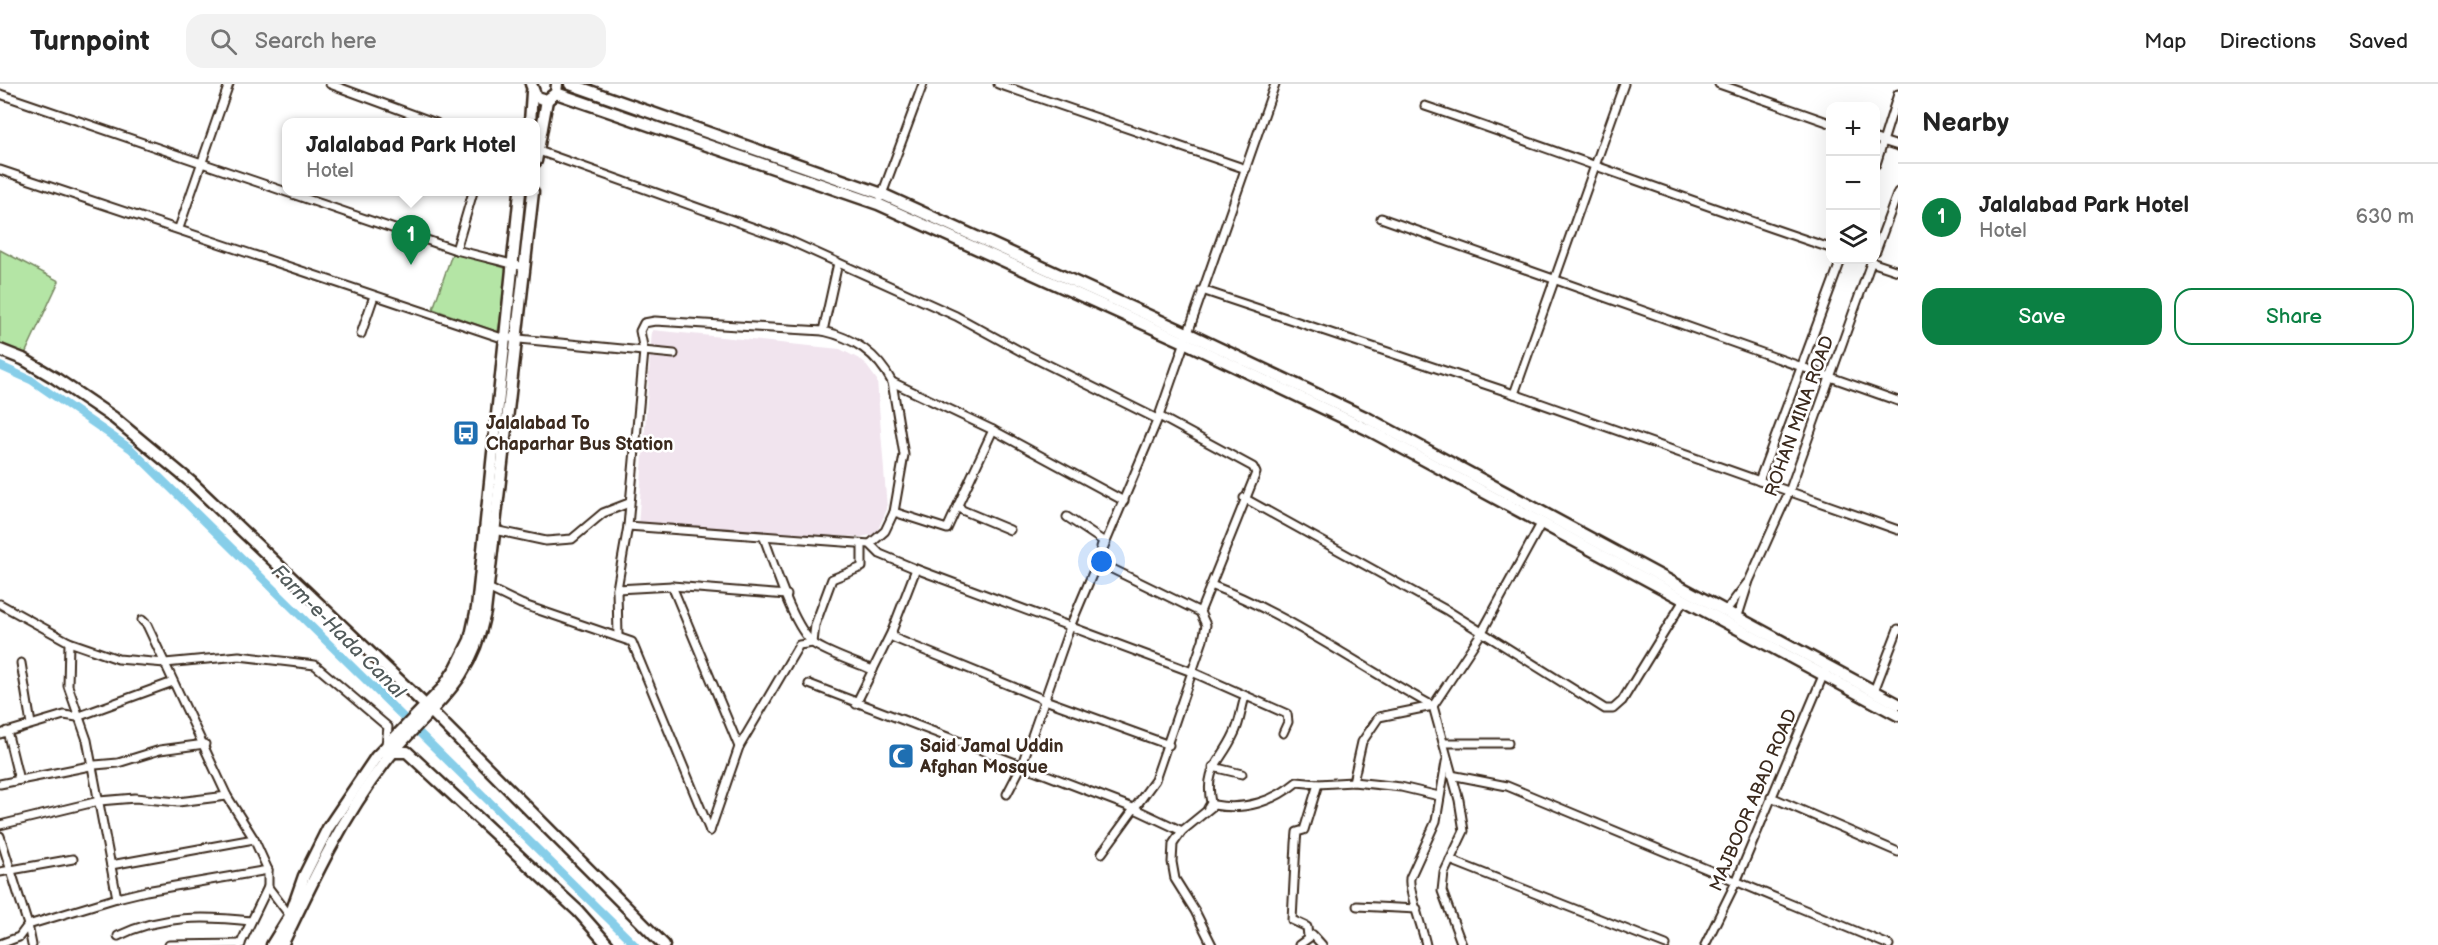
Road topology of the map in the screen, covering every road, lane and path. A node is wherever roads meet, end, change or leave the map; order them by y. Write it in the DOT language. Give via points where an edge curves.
graph roads {
  1 [pos="229,84"];
  2 [pos="330,84"];
  3 [pos="570,84"];
  4 [pos="923,84"];
  5 [pos="998,84"];
  6 [pos="1275,84"];
  7 [pos="1624,84"];
  8 [pos="1719,84"];
  9 [pos="584,86"];
  10 [pos="529,87"];
  11 [pos="553,92"];
  12 [pos="0,94"];
  13 [pos="1898,94"];
  14 [pos="1425,106"];
  15 [pos="422,118"];
  16 [pos="530,118"];
  17 [pos="1826,122"];
  18 [pos="540,139"];
  19 [pos="1880,141"];
  20 [pos="1884,142"];
  21 [pos="1898,146"];
  22 [pos="540,155"];
  23 [pos="1878,156"];
  24 [pos="202,164"];
  25 [pos="1594,164"];
  26 [pos="1246,169"];
  27 [pos="0,170"];
  28 [pos="282,191"];
  29 [pos="1898,192"];
  30 [pos="297,196"];
  31 [pos="472,196"];
  32 [pos="520,196"];
  33 [pos="532,196"];
  34 [pos="880,199"];
  35 [pos="1381,218"];
  36 [pos="179,228"];
  37 [pos="1880,238"];
  38 [pos="1826,247"];
  39 [pos="456,250"];
  40 [pos="838,263"];
  41 [pos="1839,264"];
  42 [pos="1871,264"];
  43 [pos="1880,264"];
  44 [pos="511,265"];
  45 [pos="524,267"];
  46 [pos="1898,271"];
  47 [pos="1554,280"];
  48 [pos="1202,290"];
  49 [pos="374,296"];
  50 [pos="822,331"];
  51 [pos="360,334"];
  52 [pos="503,337"];
  53 [pos="1185,337"];
  54 [pos="515,338"];
  55 [pos="0,350"];
  56 [pos="644,351"];
  57 [pos="674,354"];
  58 [pos="1800,368"];
  59 [pos="1829,377"];
  60 [pos="892,382"];
  61 [pos="1514,394"];
  62 [pos="1898,401"];
  63 [pos="1158,417"];
  64 [pos="993,430"];
  65 [pos="1759,481"];
  66 [pos="1789,492"];
  67 [pos="1244,498"];
  68 [pos="1124,501"];
  69 [pos="629,503"];
  70 [pos="958,505"];
  71 [pos="894,512"];
  72 [pos="1067,517"];
  73 [pos="1544,518"];
  74 [pos="628,526"];
  75 [pos="494,530"];
  76 [pos="1010,530"];
  77 [pos="1898,530"];
  78 [pos="764,538"];
  79 [pos="866,544"];
  80 [pos="1096,561"];
  81 [pos="916,569"];
  82 [pos="1749,581"];
  83 [pos="1211,585"];
  84 [pos="672,586"];
  85 [pos="488,588"];
  86 [pos="617,589"];
  87 [pos="787,595"];
  88 [pos="1684,600"];
  89 [pos="0,604"];
  90 [pos="1200,612"];
  91 [pos="1724,616"];
  92 [pos="142,620"];
  93 [pos="1736,622"];
  94 [pos="1070,627"];
  95 [pos="1898,630"];
  96 [pos="892,631"];
  97 [pos="1482,632"];
  98 [pos="618,637"];
  99 [pos="69,642"];
  100 [pos="813,643"];
  101 [pos="21,663"];
  102 [pos="165,663"];
  103 [pos="873,670"];
  104 [pos="1826,671"];
  105 [pos="1192,672"];
  106 [pos="172,682"];
  107 [pos="809,684"];
  108 [pos="1875,691"];
  109 [pos="1245,697"];
  110 [pos="1045,700"];
  111 [pos="856,704"];
  112 [pos="1898,704"];
  113 [pos="1433,706"];
  114 [pos="425,712"];
  115 [pos="1898,715"];
  116 [pos="77,717"];
  117 [pos="31,724"];
  118 [pos="4,733"];
  119 [pos="1283,733"];
  120 [pos="1508,743"];
  121 [pos="205,744"];
  122 [pos="1444,744"];
  123 [pos="393,745"];
  124 [pos="1169,745"];
  125 [pos="739,747"];
  126 [pos="380,760"];
  127 [pos="1446,760"];
  128 [pos="90,766"];
  129 [pos="1021,767"];
  130 [pos="1213,767"];
  131 [pos="1242,774"];
  132 [pos="1451,775"];
  133 [pos="18,780"];
  134 [pos="1353,782"];
  135 [pos="0,784"];
  136 [pos="1318,784"];
  137 [pos="1007,794"];
  138 [pos="227,796"];
  139 [pos="1439,796"];
  140 [pos="1771,797"];
  141 [pos="99,801"];
  142 [pos="1133,808"];
  143 [pos="1203,816"];
  144 [pos="0,825"];
  145 [pos="1182,831"];
  146 [pos="0,836"];
  147 [pos="254,839"];
  148 [pos="1898,852"];
  149 [pos="1102,853"];
  150 [pos="73,859"];
  151 [pos="1450,860"];
  152 [pos="111,865"];
  153 [pos="268,870"];
  154 [pos="9,871"];
  155 [pos="0,872"];
  156 [pos="1736,882"];
  157 [pos="268,887"];
  158 [pos="117,898"];
  159 [pos="1357,906"];
  160 [pos="1417,909"];
  161 [pos="290,916"];
  162 [pos="251,921"];
  163 [pos="28,925"];
  164 [pos="118,936"];
  165 [pos="1308,937"];
  166 [pos="0,944"];
  167 [pos="32,945"];
  168 [pos="169,945"];
  169 [pos="240,945"];
  170 [pos="272,945"];
  171 [pos="282,945"];
  172 [pos="608,945"];
  173 [pos="664,945"];
  174 [pos="1212,945"];
  175 [pos="1299,945"];
  176 [pos="1322,945"];
  177 [pos="1426,945"];
  178 [pos="1462,945"];
  179 [pos="1666,945"];
  180 [pos="1705,945"];
  181 [pos="1889,945"];
  1 -- 24 [label="street"];
  2 -- 15 [label="street"];
  3 -- 9 [label="street"];
  4 -- 34 [label="street"];
  5 -- 26 [label="street"];
  6 -- 26 [label="street"];
  7 -- 25 [label="street"];
  8 -- 17 [label="street"];
  9 -- 34 [label="street"];
  10 -- 11 [label="street" via="541,100"];
  10 -- 16 [label="street"];
  11 -- 18 [label="street"];
  11 -- 34 [label="street"];
  12 -- 24 [label="street"];
  13 -- 20 [label="street"];
  14 -- 25 [label="street"];
  19 -- 20 [label="street"];
  20 -- 21 [label="street"];
  20 -- 23 [label="street"];
  22 -- 40 [label="street" via="788,240"];
  24 -- 28 [label="street"];
  24 -- 36 [label="street"];
  25 -- 38 [label="street"];
  25 -- 47 [label="street"];
  26 -- 48 [label="street"];
  27 -- 36 [label="street"];
  29 -- 37 [label="street"];
  30 -- 39 [label="street"];
  31 -- 39 [label="street"];
  32 -- 44 [label="street"];
  33 -- 45 [label="street"];
  34 -- 53 [label="street"];
  35 -- 47 [label="street"];
  36 -- 49 [label="street"];
  39 -- 44 [label="street"];
  40 -- 50 [label="street"];
  40 -- 63 [label="street" via="956,316"];
  41 -- 58 [label="street"];
  42 -- 59 [label="street, ROHAN MINA ROAD"];
  43 -- 46 [label="street"];
  44 -- 45 [label="street"];
  44 -- 52 [label="street"];
  45 -- 54 [label="street"];
  47 -- 58 [label="street"];
  47 -- 61 [label="street"];
  48 -- 53 [label="street"];
  48 -- 61 [label="street"];
  49 -- 51 [label="street"];
  49 -- 52 [label="street"];
  50 -- 56 [label="street" via="650,321 640,331"];
  50 -- 60 [label="street" via="852,340 871,352"];
  52 -- 54 [label="street"];
  52 -- 114 [label="street" via="477,608 470,640"];
  53 -- 63 [label="street"];
  53 -- 73 [label="street" via="1369,419"];
  54 -- 56 [label="street"];
  54 -- 75 [label="street"];
  55 -- 114 [label="street" via="23,359 114,418 174,468"];
  56 -- 57 [label="street"];
  56 -- 69 [label="street"];
  58 -- 59 [label="street"];
  58 -- 65 [label="street"];
  59 -- 62 [label="street"];
  59 -- 66 [label="street, ROHAN MINA ROAD"];
  60 -- 64 [label="street"];
  60 -- 71 [label="street" via="904,455"];
  61 -- 65 [label="street"];
  63 -- 67 [label="street" via="1253,467 1256,473"];
  63 -- 68 [label="street"];
  64 -- 68 [label="street"];
  64 -- 70 [label="street"];
  65 -- 66 [label="street"];
  66 -- 77 [label="street"];
  66 -- 82 [label="street, ROHAN MINA ROAD"];
  67 -- 83 [label="street"];
  67 -- 97 [label="street"];
  68 -- 80 [label="street"];
  69 -- 74 [label="street"];
  69 -- 75 [label="street" via="603,513 572,539 546,541"];
  70 -- 71 [label="street" via="947,529"];
  70 -- 76 [label="street"];
  71 -- 79 [label="street" via="885,531"];
  72 -- 80 [label="street" via="1103,541"];
  73 -- 88 [label="street"];
  73 -- 91 [label="street"];
  73 -- 97 [label="street"];
  74 -- 78 [label="street"];
  74 -- 86 [label="street"];
  75 -- 85 [label="street"];
  78 -- 79 [label="street"];
  78 -- 87 [label="street"];
  79 -- 81 [label="street"];
  79 -- 100 [label="street" via="862,567 832,579 815,625"];
  80 -- 90 [label="street"];
  80 -- 94 [label="street"];
  81 -- 94 [label="street"];
  81 -- 96 [label="street"];
  82 -- 91 [label="street, ROHAN MINA ROAD"];
  82 -- 93 [label="street, ROHAN MINA ROAD"];
  83 -- 90 [label="street"];
  83 -- 113 [label="street" via="1316,636"];
  84 -- 86 [label="street"];
  84 -- 87 [label="street"];
  84 -- 125 [label="street"];
  85 -- 98 [label="street" via="520,604"];
  85 -- 114 [label="street" via="480,636 472,657 449,694"];
  86 -- 98 [label="street"];
  87 -- 100 [label="street" via="790,608"];
  88 -- 91 [label="street"];
  88 -- 97 [label="street" via="1622,701 1609,710"];
  89 -- 99 [label="street"];
  90 -- 105 [label="street" via="1206,625"];
  91 -- 93 [label="street"];
  92 -- 102 [label="street"];
  93 -- 104 [label="street"];
  94 -- 105 [label="street"];
  94 -- 110 [label="street"];
  95 -- 108 [label="street"];
  96 -- 103 [label="street"];
  96 -- 110 [label="street" via="894,638"];
  97 -- 113 [label="street"];
  98 -- 125 [label="street" via="632,642 710,831"];
  99 -- 102 [label="street" via="118,659"];
  99 -- 116 [label="street" via="68,686"];
  100 -- 103 [label="street"];
  100 -- 125 [label="street" via="799,645"];
  101 -- 117 [label="street"];
  102 -- 106 [label="street"];
  102 -- 123 [label="street" via="239,656 315,665 388,727"];
  103 -- 111 [label="street"];
  104 -- 108 [label="street"];
  104 -- 115 [label="street"];
  104 -- 140 [label="street, MAJBOOR ABAD ROAD"];
  105 -- 109 [label="street"];
  105 -- 124 [label="street"];
  106 -- 116 [label="street"];
  106 -- 121 [label="street"];
  107 -- 111 [label="street"];
  108 -- 112 [label="street"];
  109 -- 119 [label="street" via="1287,714"];
  109 -- 130 [label="street" via="1234,734"];
  110 -- 124 [label="street"];
  110 -- 129 [label="street"];
  111 -- 129 [label="street"];
  113 -- 122 [label="street"];
  113 -- 134 [label="street" via="1379,717 1362,742"];
  114 -- 123 [label="street"];
  114 -- 173 [label="street"];
  116 -- 117 [label="street" via="64,715"];
  116 -- 128 [label="street" via="87,740"];
  117 -- 118 [label="street"];
  118 -- 133 [label="street"];
  120 -- 122 [label="street"];
  121 -- 128 [label="street"];
  121 -- 138 [label="street"];
  122 -- 127 [label="street"];
  123 -- 126 [label="street"];
  123 -- 172 [label="street" via="406,752 578,911"];
  124 -- 142 [label="street" via="1155,780"];
  126 -- 161 [label="street" via="328,828 304,876"];
  126 -- 171 [label="street" via="337,833"];
  127 -- 132 [label="street"];
  127 -- 139 [label="street"];
  128 -- 133 [label="street"];
  128 -- 141 [label="street"];
  129 -- 137 [label="street"];
  129 -- 142 [label="street"];
  130 -- 131 [label="street"];
  130 -- 143 [label="street" via="1208,788 1211,803"];
  132 -- 151 [label="street" via="1464,831"];
  132 -- 156 [label="street" via="1507,786"];
  133 -- 135 [label="street"];
  134 -- 136 [label="street"];
  134 -- 139 [label="street"];
  136 -- 143 [label="street" via="1297,782 1268,801 1214,805"];
  136 -- 165 [label="street" via="1308,822 1304,830 1297,832 1296,843 1292,920 1307,927"];
  138 -- 141 [label="street" via="178,802 135,798"];
  138 -- 147 [label="street"];
  139 -- 160 [label="street" via="1436,821 1408,886"];
  140 -- 148 [label="street"];
  140 -- 156 [label="street, MAJBOOR ABAD ROAD"];
  141 -- 144 [label="street"];
  141 -- 152 [label="street"];
  142 -- 145 [label="street"];
  142 -- 149 [label="street"];
  143 -- 145 [label="street"];
  145 -- 174 [label="street" via="1173,844 1175,879"];
  146 -- 154 [label="street"];
  147 -- 152 [label="street"];
  147 -- 153 [label="street"];
  150 -- 154 [label="street"];
  151 -- 178 [label="street" via="1442,891"];
  151 -- 179 [label="street"];
  152 -- 158 [label="street"];
  153 -- 157 [label="street"];
  153 -- 158 [label="street"];
  154 -- 155 [label="street"];
  154 -- 163 [label="street"];
  156 -- 180 [label="street, MAJBOOR ABAD ROAD"];
  156 -- 181 [label="street"];
  157 -- 161 [label="street"];
  157 -- 162 [label="street"];
  158 -- 163 [label="street"];
  159 -- 160 [label="street"];
  160 -- 177 [label="street"];
  161 -- 170 [label="street"];
  162 -- 164 [label="street" via="204,916 141,924"];
  162 -- 169 [label="street"];
  163 -- 166 [label="street" via="19,937"];
  163 -- 167 [label="street"];
  165 -- 175 [label="street"];
  165 -- 176 [label="street" via="1313,935"];
  168 -- 169 [label="street"];
}
